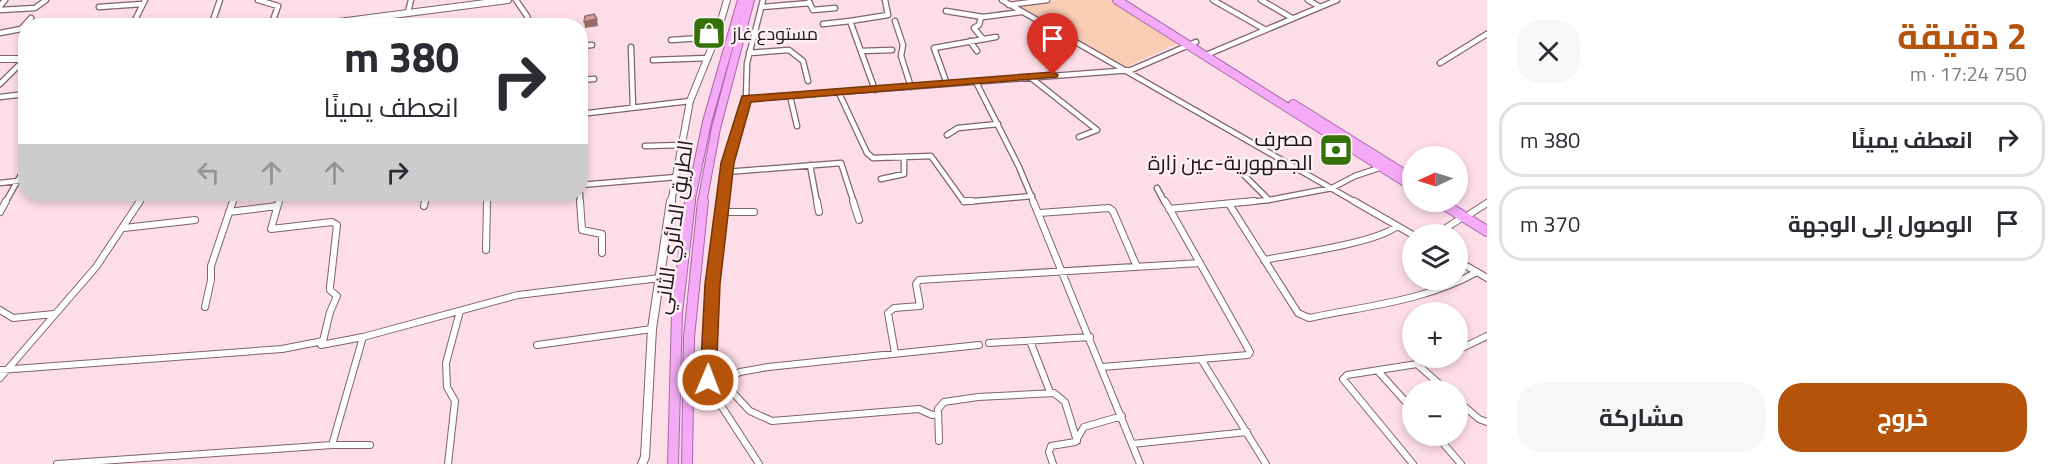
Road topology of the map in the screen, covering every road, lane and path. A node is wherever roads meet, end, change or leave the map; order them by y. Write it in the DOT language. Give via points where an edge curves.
graph roads {
  1 [pos="5,0"];
  2 [pos="46,0"];
  3 [pos="220,0"];
  4 [pos="258,0"];
  5 [pos="411,0"];
  6 [pos="508,0"];
  7 [pos="516,0"];
  8 [pos="727,0"];
  9 [pos="742,0"];
  10 [pos="750,0"];
  11 [pos="763,0"];
  12 [pos="885,0"];
  13 [pos="1002,0"];
  14 [pos="1047,0"];
  15 [pos="1117,0"];
  16 [pos="1128,0"];
  17 [pos="1214,0"];
  18 [pos="1261,0"];
  19 [pos="1308,0"];
  20 [pos="1337,0"];
  21 [pos="144,2"];
  22 [pos="809,2"];
  23 [pos="1009,5"];
  24 [pos="99,7"];
  25 [pos="761,7"];
  26 [pos="1320,7"];
  27 [pos="0,8"];
  28 [pos="835,8"];
  29 [pos="946,11"];
  30 [pos="408,12"];
  31 [pos="1021,12"];
  32 [pos="981,17"];
  33 [pos="136,18"];
  34 [pos="214,18"];
  35 [pos="274,18"];
  36 [pos="365,18"];
  37 [pos="528,18"];
  38 [pos="1292,18"];
  39 [pos="850,21"];
  40 [pos="895,21"];
  41 [pos="823,24"];
  42 [pos="1264,29"];
  43 [pos="18,30"];
  44 [pos="0,33"];
  45 [pos="1487,34"];
  46 [pos="716,37"];
  47 [pos="996,37"];
  48 [pos="983,39"];
  49 [pos="671,40"];
  50 [pos="970,41"];
  51 [pos="1194,44"];
  52 [pos="588,45"];
  53 [pos="592,45"];
  54 [pos="631,47"];
  55 [pos="892,50"];
  56 [pos="861,51"];
  57 [pos="977,51"];
  58 [pos="749,53"];
  59 [pos="1209,54"];
  60 [pos="708,58"];
  61 [pos="0,60"];
  62 [pos="18,60"];
  63 [pos="653,60"];
  64 [pos="1440,63"];
  65 [pos="18,66"];
  66 [pos="1122,70"];
  67 [pos="1030,78"];
  68 [pos="588,79"];
  69 [pos="594,79"];
  70 [pos="808,81"];
  71 [pos="976,81"];
  72 [pos="0,84"];
  73 [pos="947,84"];
  74 [pos="911,87"];
  75 [pos="875,90"];
  76 [pos="839,93"];
  77 [pos="18,95"];
  78 [pos="790,96"];
  79 [pos="0,97"];
  80 [pos="746,99"];
  81 [pos="690,101"];
  82 [pos="633,107"];
  83 [pos="588,113"];
  84 [pos="998,124"];
  85 [pos="797,126"];
  86 [pos="947,135"];
  87 [pos="1079,137"];
  88 [pos="683,145"];
  89 [pos="645,146"];
  90 [pos="904,158"];
  91 [pos="810,165"];
  92 [pos="1385,166"];
  93 [pos="726,172"];
  94 [pos="1242,173"];
  95 [pos="1402,174"];
  96 [pos="677,177"];
  97 [pos="881,179"];
  98 [pos="1402,179"];
  99 [pos="18,181"];
  100 [pos="0,183"];
  101 [pos="588,184"];
  102 [pos="1157,188"];
  103 [pos="1332,188"];
  104 [pos="1032,196"];
  105 [pos="1269,200"];
  106 [pos="140,201"];
  107 [pos="233,201"];
  108 [pos="278,201"];
  109 [pos="425,201"];
  110 [pos="487,201"];
  111 [pos="580,201"];
  112 [pos="1487,203"];
  113 [pos="1229,204"];
  114 [pos="424,206"];
  115 [pos="277,207"];
  116 [pos="1169,209"];
  117 [pos="0,212"];
  118 [pos="229,212"];
  119 [pos="722,212"];
  120 [pos="754,212"];
  121 [pos="819,212"];
  122 [pos="1461,212"];
  123 [pos="1463,212"];
  124 [pos="1039,213"];
  125 [pos="1467,215"];
  126 [pos="195,220"];
  127 [pos="859,220"];
  128 [pos="1453,224"];
  129 [pos="1487,225"];
  130 [pos="1397,226"];
  131 [pos="124,228"];
  132 [pos="1402,229"];
  133 [pos="1487,231"];
  134 [pos="486,250"];
  135 [pos="602,253"];
  136 [pos="1264,260"];
  137 [pos="1200,263"];
  138 [pos="1137,267"];
  139 [pos="1468,267"];
  140 [pos="1063,271"];
  141 [pos="1477,272"];
  142 [pos="660,278"];
  143 [pos="1487,278"];
  144 [pos="205,307"];
  145 [pos="0,310"];
  146 [pos="460,311"];
  147 [pos="54,314"];
  148 [pos="652,328"];
  149 [pos="1487,336"];
  150 [pos="363,337"];
  151 [pos="1090,337"];
  152 [pos="323,341"];
  153 [pos="1030,341"];
  154 [pos="989,343"];
  155 [pos="537,345"];
  156 [pos="979,345"];
  157 [pos="1468,345"];
  158 [pos="896,354"];
  159 [pos="1201,359"];
  160 [pos="1102,367"];
  161 [pos="1402,367"];
  162 [pos="1421,368"];
  163 [pos="4,369"];
  164 [pos="1378,371"];
  165 [pos="708,376"];
  166 [pos="0,378"];
  167 [pos="722,380"];
  168 [pos="1435,380"];
  169 [pos="1050,392"];
  170 [pos="1402,398"];
  171 [pos="1468,410"];
  172 [pos="938,414"];
  173 [pos="1122,416"];
  174 [pos="1487,422"];
  175 [pos="1247,432"];
  176 [pos="939,441"];
  177 [pos="1077,441"];
  178 [pos="1132,444"];
  179 [pos="332,445"];
  180 [pos="370,445"];
  181 [pos="1445,446"];
  182 [pos="114,462"];
  183 [pos="57,464"];
  184 [pos="448,464"];
  185 [pos="642,464"];
  186 [pos="673,464"];
  187 [pos="687,464"];
  188 [pos="759,464"];
  189 [pos="1053,464"];
  190 [pos="1140,464"];
  191 [pos="1266,464"];
  192 [pos="1413,464"];
  193 [pos="1461,464"];
  1 -- 27 [label="street"];
  2 -- 27 [label="street" via="35,8"];
  3 -- 34 [label="street"];
  4 -- 35 [label="street" via="278,6"];
  5 -- 30 [label="street"];
  6 -- 30 [label="street"];
  7 -- 37 [label="street"];
  8 -- 46 [label="street"];
  9 -- 186 [label="highway, الطريق الدائري الثاني" via="704,135 689,211 676,339"];
  10 -- 187 [label="highway, الطريق الدائري الثاني" via="716,127 697,244 688,341"];
  11 -- 25 [label="street"];
  12 -- 39 [label="street" via="888,15"];
  13 -- 23 [label="street"];
  14 -- 23 [label="street"];
  15 -- 51 [label="highway"];
  16 -- 51 [label="highway"];
  17 -- 42 [label="street"];
  18 -- 38 [label="street"];
  19 -- 26 [label="street"];
  20 -- 26 [label="street"];
  21 -- 24 [label="street"];
  21 -- 33 [label="street"];
  22 -- 25 [label="street"];
  22 -- 28 [label="street" via="813,10"];
  23 -- 31 [label="street"];
  25 -- 58 [label="street"];
  26 -- 38 [label="street"];
  29 -- 32 [label="street"];
  30 -- 36 [label="street"];
  31 -- 32 [label="street"];
  31 -- 66 [label="street"];
  32 -- 48 [label="street" via="974,28"];
  38 -- 42 [label="street"];
  39 -- 41 [label="street"];
  39 -- 56 [label="street"];
  40 -- 74 [label="street"];
  42 -- 59 [label="street"];
  43 -- 44 [label="street"];
  45 -- 64 [label="street"];
  46 -- 49 [label="street"];
  46 -- 60 [label="street"];
  47 -- 48 [label="street"];
  48 -- 50 [label="street"];
  50 -- 57 [label="street"];
  50 -- 73 [label="street" via="934,48"];
  51 -- 59 [label="highway"];
  51 -- 66 [label="street" via="1134,70"];
  52 -- 53 [label="street"];
  54 -- 82 [label="street"];
  55 -- 56 [label="street"];
  56 -- 75 [label="street"];
  58 -- 70 [label="street" via="789,50 803,61"];
  58 -- 80 [label="street"];
  59 -- 92 [label="highway"];
  60 -- 63 [label="street"];
  60 -- 81 [label="street"];
  61 -- 62 [label="street"];
  65 -- 72 [label="street"];
  66 -- 67 [label="street"];
  66 -- 103 [label="street"];
  67 -- 71 [label="street"];
  67 -- 87 [label="street" via="1097,130"];
  68 -- 69 [label="street"];
  71 -- 73 [label="street"];
  71 -- 84 [label="street"];
  73 -- 74 [label="street"];
  74 -- 75 [label="street"];
  75 -- 76 [label="street"];
  76 -- 78 [label="street"];
  76 -- 90 [label="street" via="870,156"];
  77 -- 79 [label="street"];
  78 -- 80 [label="street"];
  78 -- 85 [label="street"];
  80 -- 93 [label="street"];
  81 -- 82 [label="street"];
  81 -- 88 [label="street"];
  82 -- 83 [label="street"];
  84 -- 86 [label="street" via="958,128"];
  84 -- 104 [label="street"];
  88 -- 89 [label="street"];
  88 -- 96 [label="street"];
  90 -- 97 [label="street" via="904,174"];
  90 -- 104 [label="street" via="931,156 964,202"];
  91 -- 93 [label="street"];
  91 -- 121 [label="street"];
  91 -- 127 [label="street" via="843,164"];
  92 -- 95 [label="highway"];
  92 -- 98 [label="highway"];
  92 -- 103 [label="street"];
  93 -- 119 [label="street"];
  94 -- 105 [label="street"];
  96 -- 101 [label="street"];
  96 -- 142 [label="street"];
  99 -- 100 [label="street"];
  99 -- 117 [label="street"];
  102 -- 116 [label="street"];
  103 -- 105 [label="street"];
  103 -- 130 [label="street"];
  104 -- 124 [label="street"];
  105 -- 113 [label="street"];
  106 -- 131 [label="street"];
  107 -- 118 [label="street"];
  108 -- 115 [label="street"];
  109 -- 114 [label="street"];
  110 -- 134 [label="street"];
  111 -- 135 [label="street" via="582,230 602,234"];
  112 -- 125 [label="street"];
  113 -- 116 [label="street"];
  113 -- 136 [label="street"];
  115 -- 118 [label="street"];
  115 -- 152 [label="street" via="271,229 332,222 337,225 329,285 337,296"];
  116 -- 137 [label="street"];
  118 -- 144 [label="street" via="211,266"];
  119 -- 120 [label="street"];
  119 -- 165 [label="street" via="710,316"];
  122 -- 125 [label="highway"];
  123 -- 125 [label="highway"];
  124 -- 138 [label="street" via="1109,208"];
  124 -- 140 [label="street"];
  125 -- 128 [label="street"];
  125 -- 129 [label="highway"];
  125 -- 133 [label="highway"];
  126 -- 131 [label="street"];
  130 -- 132 [label="street"];
  130 -- 136 [label="street" via="1372,238"];
  131 -- 147 [label="street"];
  136 -- 141 [label="street" via="1298,313 1306,318 1420,294"];
  137 -- 138 [label="street"];
  137 -- 159 [label="street" via="1250,352"];
  138 -- 140 [label="street"];
  139 -- 141 [label="street"];
  140 -- 151 [label="street"];
  140 -- 158 [label="street" via="919,280 916,284 920,306 894,308 888,314"];
  141 -- 143 [label="street"];
  142 -- 146 [label="street" via="518,295"];
  142 -- 148 [label="street"];
  145 -- 147 [label="street" via="14,318"];
  146 -- 150 [label="street"];
  146 -- 184 [label="street" via="446,363 447,387 455,401"];
  147 -- 163 [label="street"];
  148 -- 155 [label="street"];
  148 -- 185 [label="street"];
  149 -- 157 [label="street"];
  150 -- 152 [label="street" via="321,345"];
  150 -- 179 [label="street"];
  151 -- 153 [label="street"];
  151 -- 160 [label="street"];
  152 -- 163 [label="street" via="282,349"];
  153 -- 154 [label="street"];
  153 -- 169 [label="street"];
  156 -- 158 [label="street"];
  158 -- 167 [label="street" via="758,368"];
  159 -- 160 [label="street"];
  159 -- 175 [label="street"];
  160 -- 173 [label="street"];
  161 -- 164 [label="street"];
  162 -- 168 [label="street"];
  163 -- 166 [label="street"];
  164 -- 170 [label="street"];
  164 -- 192 [label="street" via="1347,375 1343,379"];
  165 -- 167 [label="street"];
  165 -- 188 [label="street" via="722,407"];
  167 -- 172 [label="street" via="747,411 772,421 919,409"];
  169 -- 172 [label="street" via="947,400 939,406"];
  169 -- 177 [label="street" via="1065,402"];
  171 -- 174 [label="street"];
  172 -- 176 [label="street"];
  173 -- 177 [label="street" via="1084,427"];
  173 -- 178 [label="street"];
  175 -- 178 [label="street"];
  175 -- 191 [label="street"];
  177 -- 189 [label="street" via="1051,446"];
  178 -- 190 [label="street"];
  179 -- 180 [label="street"];
  179 -- 182 [label="street"];
  181 -- 193 [label="street"];
  182 -- 183 [label="street"];
}
